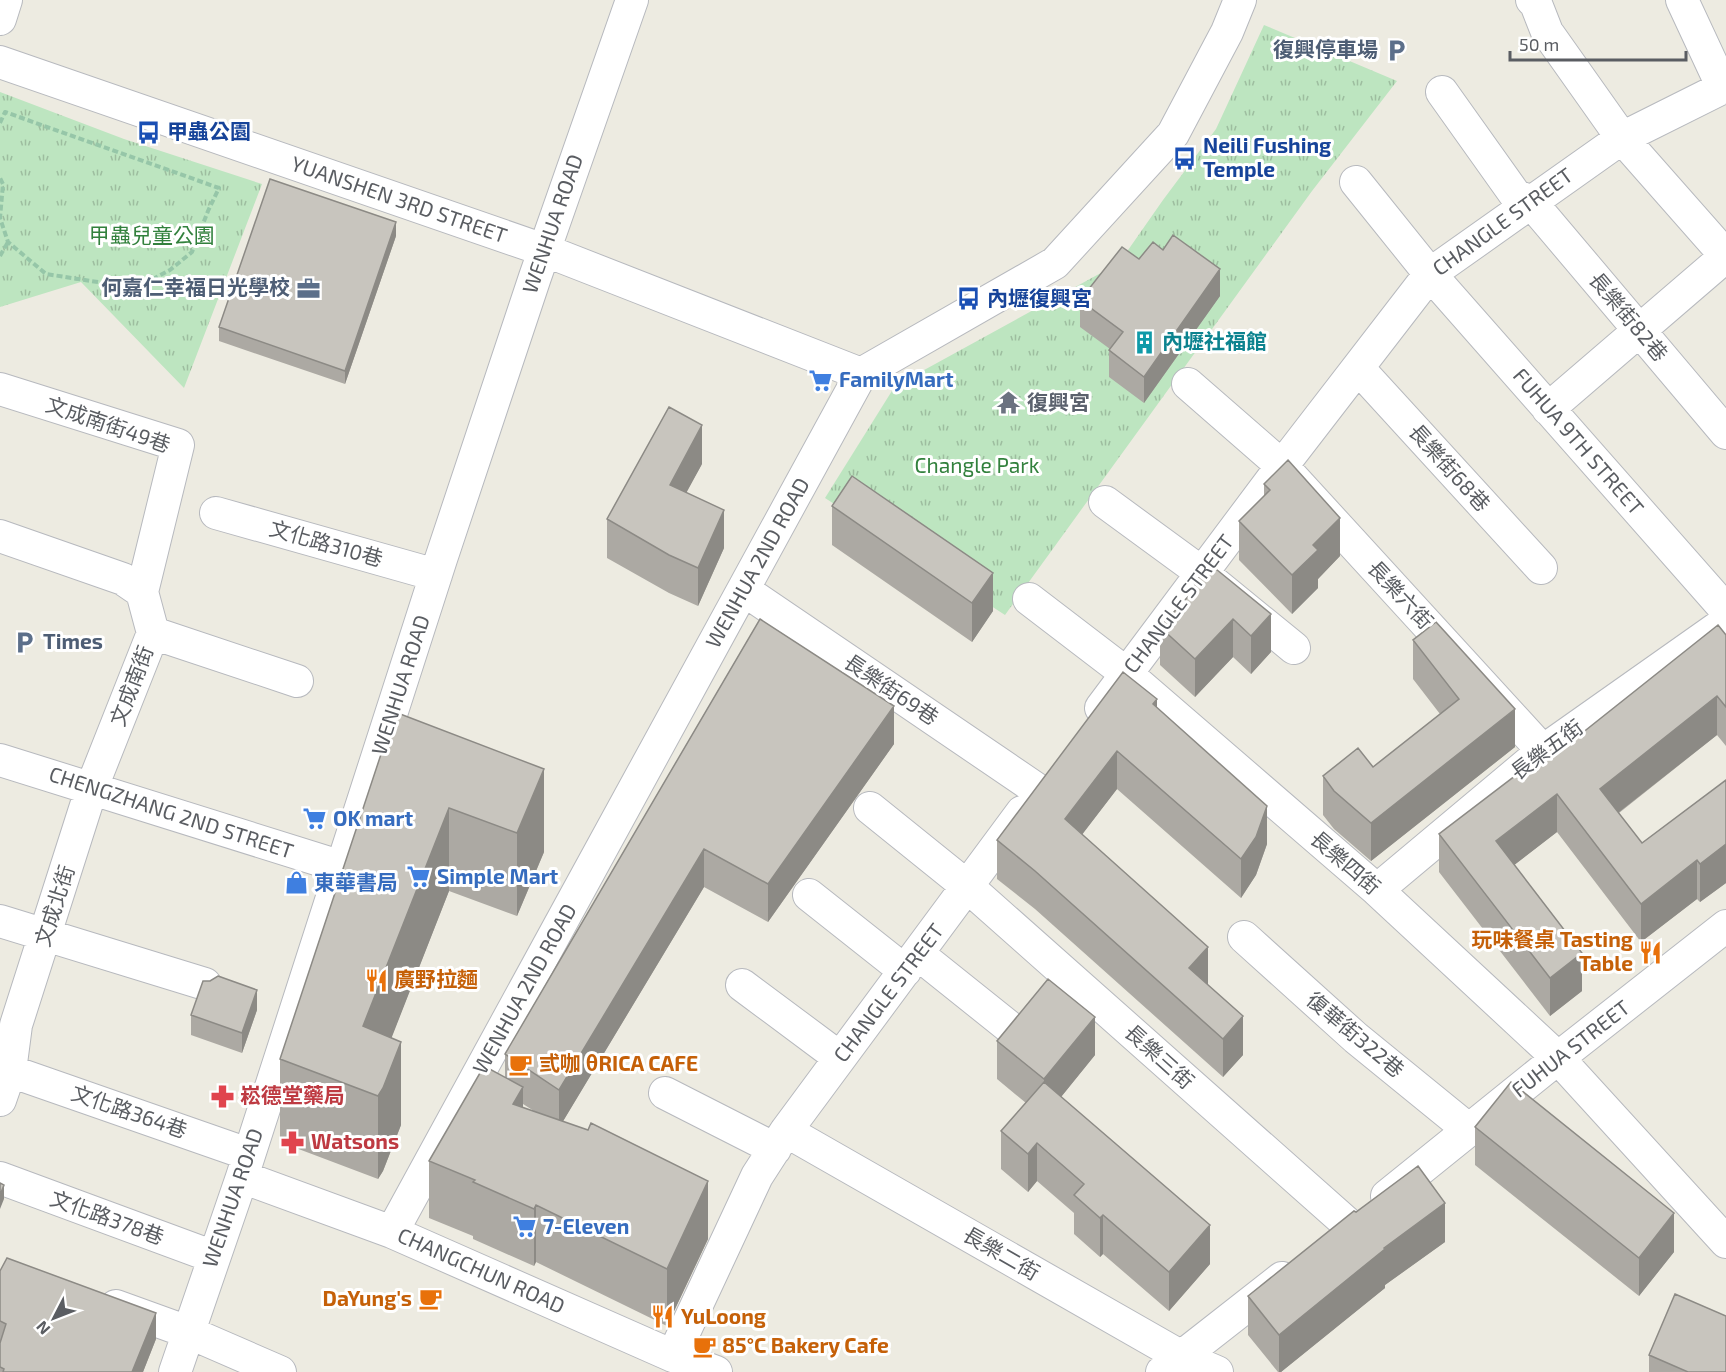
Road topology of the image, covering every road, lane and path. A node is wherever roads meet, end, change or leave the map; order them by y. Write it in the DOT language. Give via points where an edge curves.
graph roads {
  1 [pos="6,0"];
  2 [pos="632,0"];
  3 [pos="1240,0"];
  4 [pos="1533,0"];
  5 [pos="1682,0"];
  6 [pos="0,19"];
  7 [pos="0,62"];
  8 [pos="1724,87"];
  9 [pos="1442,92"];
  10 [pos="0,123"];
  11 [pos="1622,138"];
  12 [pos="0,178"];
  13 [pos="1356,182"];
  14 [pos="1530,201"];
  15 [pos="8,242"];
  16 [pos="544,250"];
  17 [pos="0,256"];
  18 [pos="1726,256"];
  19 [pos="1430,274"];
  20 [pos="1639,330"];
  21 [pos="1358,368"];
  22 [pos="861,374"];
  23 [pos="1188,384"];
  24 [pos="0,389"];
  25 [pos="1548,409"];
  26 [pos="1726,433"];
  27 [pos="1282,466"];
  28 [pos="1105,502"];
  29 [pos="216,513"];
  30 [pos="0,536"];
  31 [pos="1541,568"];
  32 [pos="1202,573"];
  33 [pos="436,575"];
  34 [pos="744,590"];
  35 [pos="142,592"];
  36 [pos="1029,599"];
  37 [pos="1726,610"];
  38 [pos="1726,622"];
  39 [pos="153,633"];
  40 [pos="1294,648"];
  41 [pos="1127,674"];
  42 [pos="297,681"];
  43 [pos="1086,728"];
  44 [pos="1544,751"];
  45 [pos="0,760"];
  46 [pos="1059,764"];
  47 [pos="92,787"];
  48 [pos="1038,790"];
  49 [pos="870,808"];
  50 [pos="342,867"];
  51 [pos="968,887"];
  52 [pos="1377,890"];
  53 [pos="809,895"];
  54 [pos="0,921"];
  55 [pos="1726,926"];
  56 [pos="45,936"];
  57 [pos="1244,937"];
  58 [pos="912,962"];
  59 [pos="205,984"];
  60 [pos="742,985"];
  61 [pos="8,1023"];
  62 [pos="1008,1026"];
  63 [pos="840,1058"];
  64 [pos="1558,1058"];
  65 [pos="5,1085"];
  66 [pos="665,1093"];
  67 [pos="1469,1130"];
  68 [pos="780,1140"];
  69 [pos="245,1166"];
  70 [pos="0,1178"];
  71 [pos="392,1232"];
  72 [pos="1341,1233"];
  73 [pos="1726,1242"];
  74 [pos="214,1257"];
  75 [pos="1303,1262"];
  76 [pos="87,1294"];
  77 [pos="188,1332"];
  78 [pos="673,1356"];
  79 [pos="1171,1364"];
  80 [pos="175,1372"];
  81 [pos="280,1372"];
  82 [pos="716,1372"];
  83 [pos="1217,1372"];
  1 -- 6 [label="street"];
  2 -- 16 [label="street, WENHUA ROAD"];
  3 -- 22 [label="street" via="1173,134 1055,263"];
  4 -- 11 [label="street" via="1547,32"];
  5 -- 8 [label="street"];
  7 -- 16 [label="street, YUANSHEN 3RD STREET"];
  8 -- 11 [label="street, CHANGLE STREET"];
  9 -- 14 [label="street, 長樂街82巷" via="1516,196"];
  10 -- 15 [label="path" via="5,112 219,188 192,252 170,270 136,288 46,274"];
  11 -- 14 [label="street, CHANGLE STREET"];
  11 -- 18 [label="street"];
  12 -- 15 [label="path" via="0,218"];
  13 -- 19 [label="street, FUHUA 9TH STREET"];
  14 -- 19 [label="street, CHANGLE STREET"];
  14 -- 20 [label="street, 長樂街82巷"];
  15 -- 17 [label="path"];
  16 -- 22 [label="street, YUANSHEN 3RD STREET"];
  16 -- 33 [label="street, WENHUA ROAD"];
  18 -- 20 [label="street"];
  19 -- 21 [label="street, CHANGLE STREET"];
  19 -- 25 [label="street, FUHUA 9TH STREET"];
  20 -- 25 [label="street"];
  20 -- 26 [label="street, 長樂街82巷"];
  21 -- 27 [label="street, CHANGLE STREET"];
  21 -- 31 [label="street, 長樂街68巷"];
  22 -- 34 [label="street, WENHUA 2ND ROAD"];
  23 -- 27 [label="street, 長樂六街"];
  24 -- 35 [label="street, 文成南街49巷" via="178,445"];
  25 -- 37 [label="street, FUHUA 9TH STREET"];
  27 -- 32 [label="street, CHANGLE STREET"];
  27 -- 44 [label="street, 長樂六街"];
  28 -- 32 [label="street"];
  29 -- 33 [label="street, 文化路310巷"];
  30 -- 35 [label="street" via="123,579"];
  32 -- 40 [label="street"];
  32 -- 41 [label="street, CHANGLE STREET"];
  33 -- 50 [label="street, WENHUA ROAD"];
  34 -- 48 [label="street, 長樂街69巷"];
  34 -- 71 [label="street, WENHUA 2ND ROAD"];
  35 -- 39 [label="street, 文成南街"];
  36 -- 41 [label="street, 長樂四街"];
  38 -- 44 [label="street, 長樂五街"];
  39 -- 42 [label="street"];
  39 -- 47 [label="street, 文成南街"];
  41 -- 43 [label="street, CHANGLE STREET"];
  41 -- 52 [label="street, 長樂四街"];
  44 -- 52 [label="street, 長樂五街"];
  45 -- 47 [label="street, CHENGZHANG 2ND STREET"];
  46 -- 48 [label="street, CHANGLE STREET"];
  47 -- 50 [label="street, CHENGZHANG 2ND STREET"];
  47 -- 56 [label="street, 文成北街"];
  48 -- 51 [label="street, CHANGLE STREET"];
  49 -- 51 [label="street, 長樂三街"];
  50 -- 69 [label="street, WENHUA ROAD"];
  51 -- 58 [label="street, CHANGLE STREET"];
  51 -- 72 [label="street, 長樂三街"];
  52 -- 64 [label="street, 長樂四街"];
  53 -- 58 [label="street"];
  54 -- 56 [label="street"];
  55 -- 64 [label="street, FUHUA STREET"];
  56 -- 59 [label="street"];
  56 -- 61 [label="street, 文成北街"];
  57 -- 67 [label="street, 復華街322巷" via="1356,1038"];
  58 -- 62 [label="street"];
  58 -- 63 [label="street, CHANGLE STREET"];
  60 -- 63 [label="street"];
  61 -- 65 [label="street, 文成北街"];
  63 -- 68 [label="street, CHANGLE STREET"];
  64 -- 67 [label="street, FUHUA STREET"];
  64 -- 73 [label="street, 長樂四街"];
  65 -- 69 [label="street, 文化路364巷"];
  66 -- 68 [label="street, 長樂二街"];
  67 -- 72 [label="street, FUHUA STREET"];
  68 -- 78 [label="street, CHANGLE STREET" via="757,1176"];
  68 -- 79 [label="street, 長樂二街"];
  69 -- 71 [label="street, CHANGCHUN ROAD"];
  69 -- 74 [label="street, WENHUA ROAD"];
  70 -- 74 [label="street, 文化路378巷"];
  71 -- 78 [label="street, CHANGCHUN ROAD"];
  74 -- 77 [label="street, WENHUA ROAD"];
  75 -- 79 [label="street"];
  76 -- 77 [label="street"];
  77 -- 80 [label="street, WENHUA ROAD"];
  77 -- 81 [label="street"];
  78 -- 82 [label="street, CHANGCHUN ROAD"];
  79 -- 83 [label="street, 長樂二街"];
}
